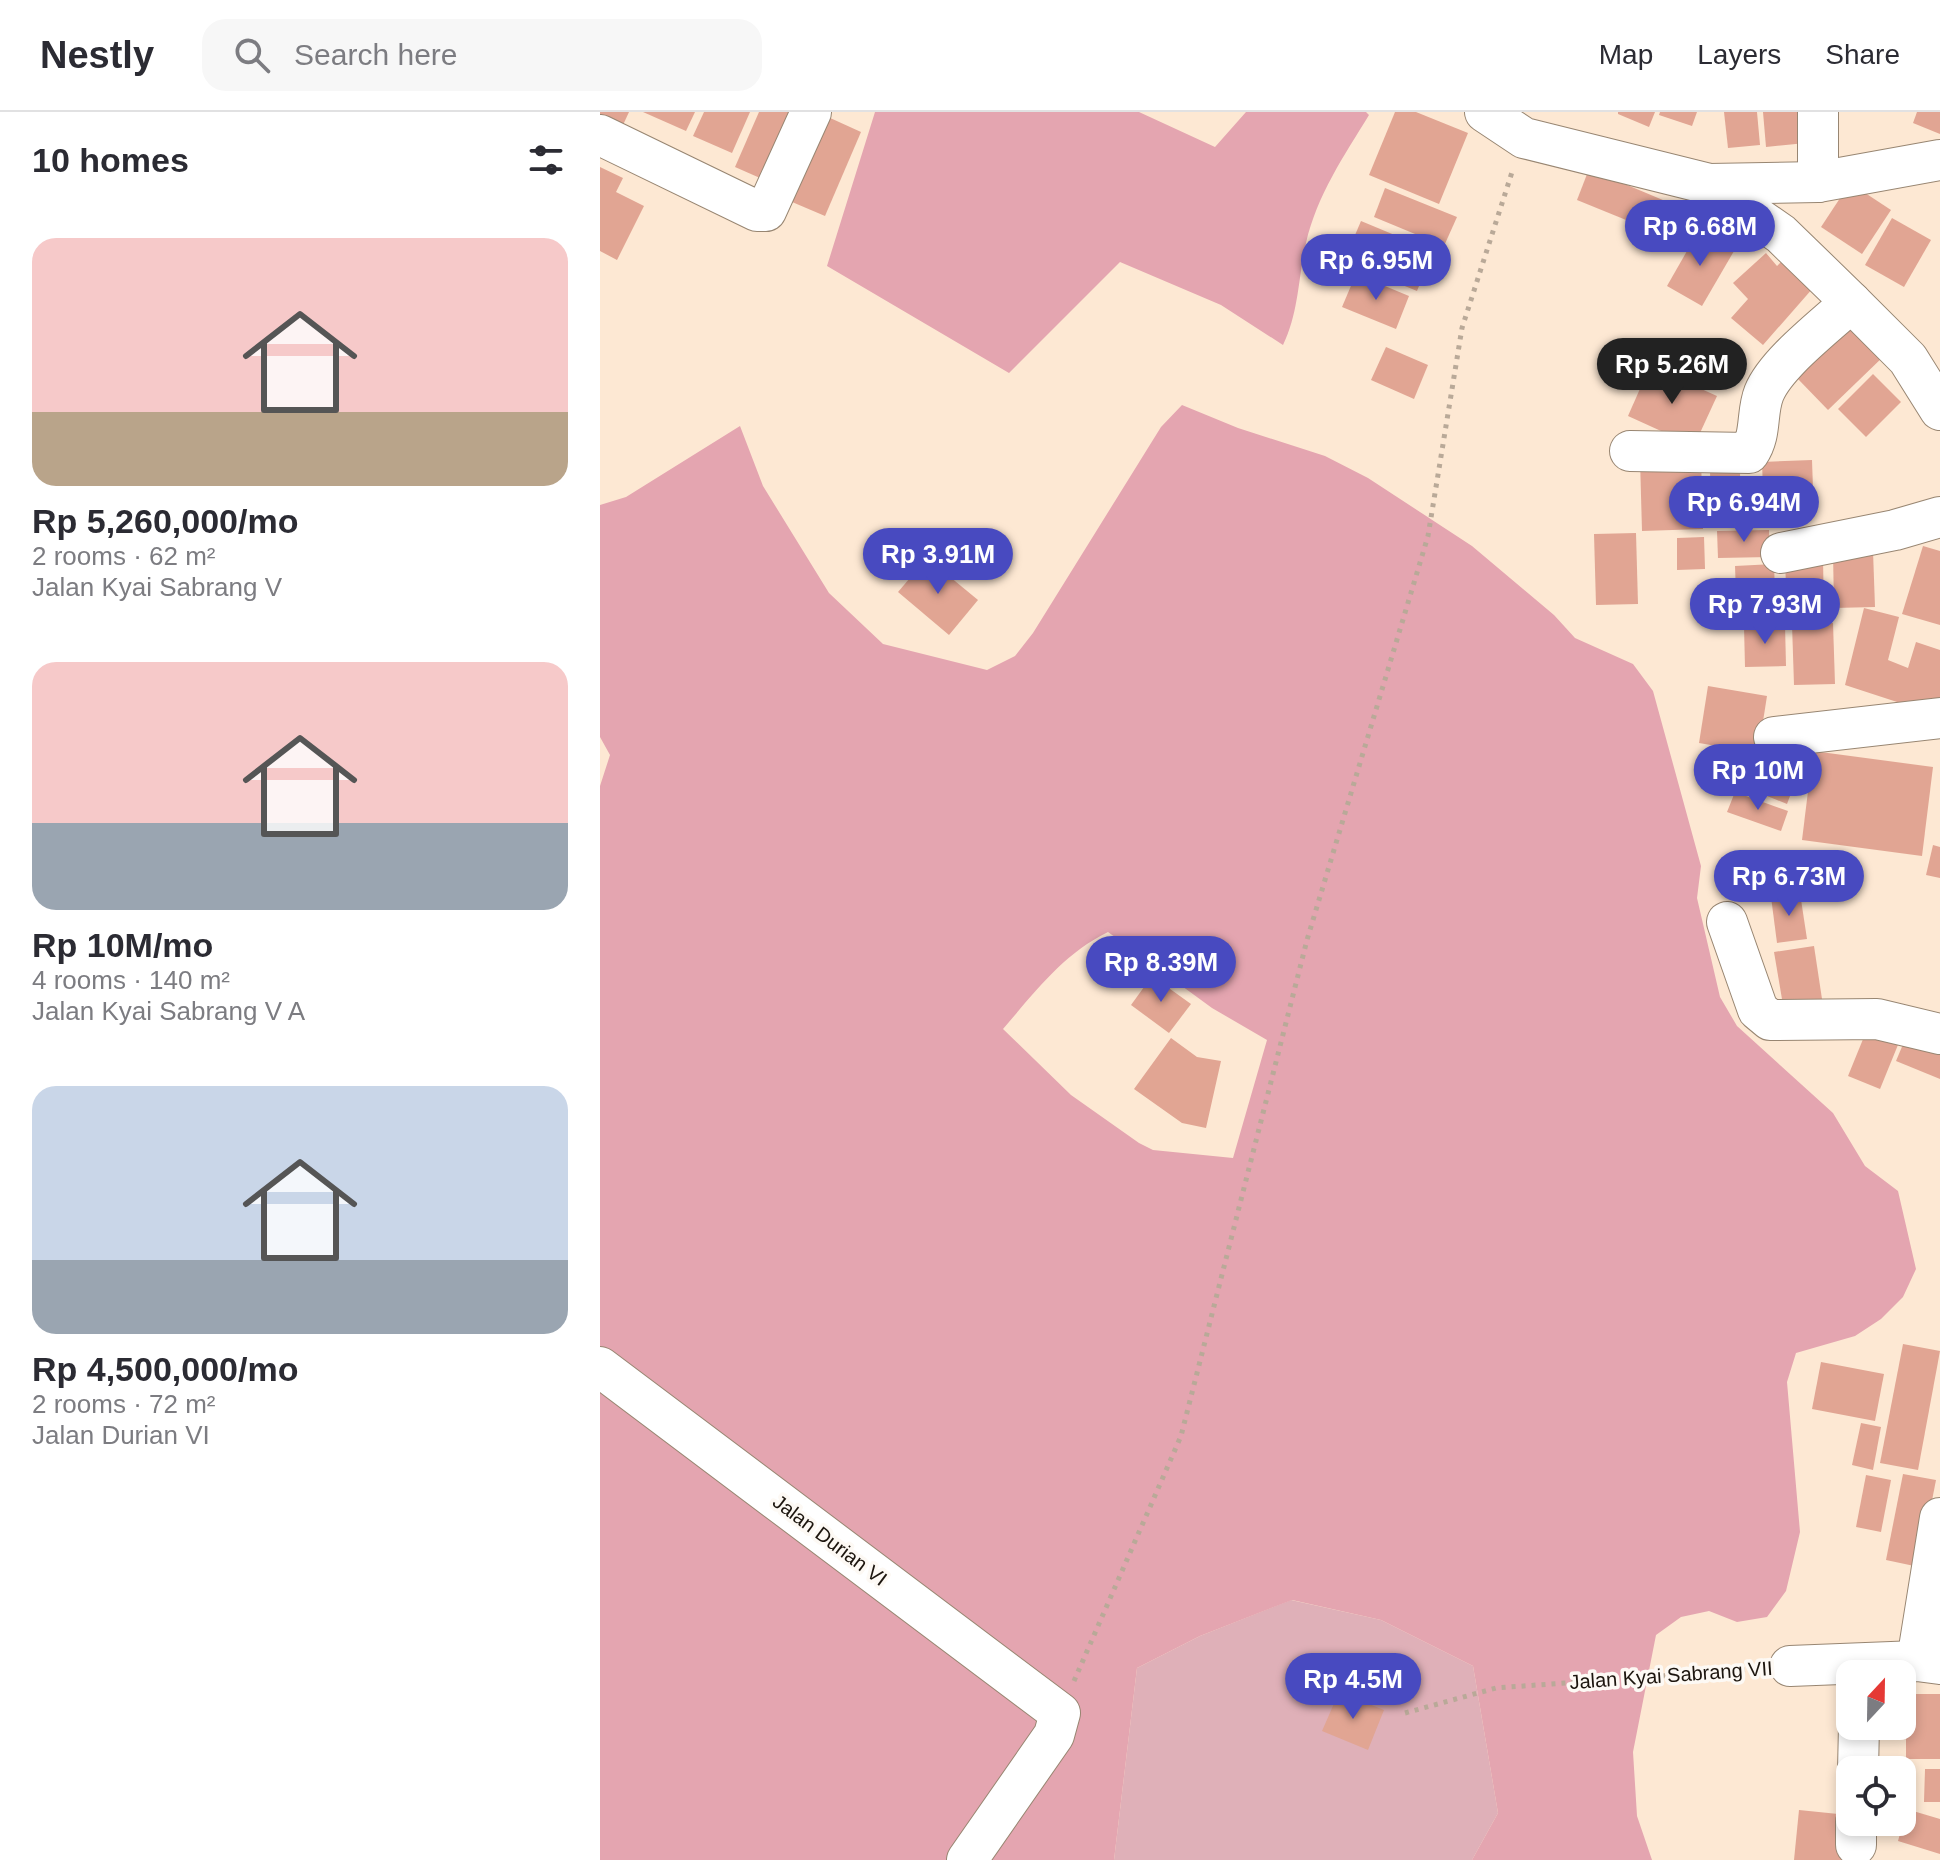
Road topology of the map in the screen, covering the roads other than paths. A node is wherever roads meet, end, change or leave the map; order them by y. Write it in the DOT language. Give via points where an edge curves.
graph roads {
  1 [pos="811,112"];
  2 [pos="1485,112"];
  3 [pos="1818,112"];
  4 [pos="600,135"];
  5 [pos="1940,160"];
  6 [pos="1818,182"];
  7 [pos="1709,184"];
  8 [pos="1851,302"];
  9 [pos="1940,410"];
  10 [pos="1630,451"];
  11 [pos="1940,517"];
  12 [pos="1781,553"];
  13 [pos="1940,718"];
  14 [pos="1774,737"];
  15 [pos="1727,922"];
  16 [pos="1940,1034"];
  17 [pos="600,1367"];
  18 [pos="1940,1518"];
  19 [pos="1928,1663"];
  20 [pos="1790,1666"];
  21 [pos="1836,1668"];
  22 [pos="967,1860"];
  1 -- 4 [label="street" via="766,211"];
  2 -- 7 [label="street" via="1524,138"];
  3 -- 6 [label="street"];
  5 -- 6 [label="street"];
  6 -- 7 [label="street"];
  7 -- 8 [label="street" via="1781,234"];
  8 -- 9 [label="street" via="1908,359"];
  8 -- 10 [label="street" via="1779,370 1763,393 1756,442 1749,453"];
  11 -- 12 [label="street"];
  13 -- 14 [label="street"];
  15 -- 16 [label="street" via="1758,1010 1770,1020 1877,1019"];
  17 -- 22 [label="street, Jalan Durian VI" via="1060,1713 1054,1735"];
  18 -- 19 [label="street"];
  20 -- 21 [label="street, Jalan Kyai Sabrang VII"];
}
